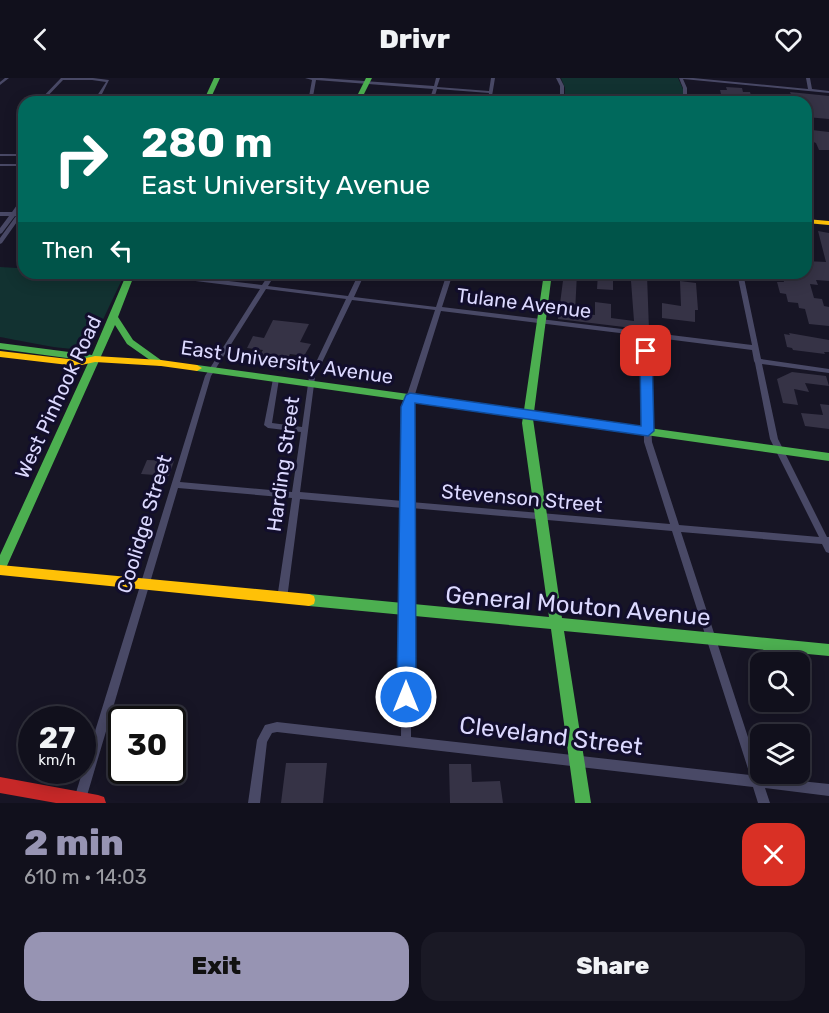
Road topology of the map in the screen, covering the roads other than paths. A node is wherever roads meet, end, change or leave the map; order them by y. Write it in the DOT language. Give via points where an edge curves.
graph roads {
  1 [pos="7,78"];
  2 [pos="217,78"];
  3 [pos="307,78"];
  4 [pos="314,78"];
  5 [pos="438,78"];
  6 [pos="493,78"];
  7 [pos="558,78"];
  8 [pos="681,78"];
  9 [pos="758,78"];
  10 [pos="808,78"];
  11 [pos="371,80"];
  12 [pos="0,84"];
  13 [pos="759,85"];
  14 [pos="435,88"];
  15 [pos="810,91"];
  16 [pos="491,92"];
  17 [pos="829,92"];
  18 [pos="100,94"];
  19 [pos="45,96"];
  20 [pos="137,96"];
  21 [pos="211,96"];
  22 [pos="311,96"];
  23 [pos="361,96"];
  24 [pos="367,96"];
  25 [pos="433,96"];
  26 [pos="490,96"];
  27 [pos="562,96"];
  28 [pos="685,96"];
  29 [pos="0,155"];
  30 [pos="18,155"];
  31 [pos="0,165"];
  32 [pos="18,165"];
  33 [pos="18,207"];
  34 [pos="18,212"];
  35 [pos="0,214"];
  36 [pos="13,214"];
  37 [pos="18,217"];
  38 [pos="812,221"];
  39 [pos="829,223"];
  40 [pos="0,232"];
  41 [pos="0,242"];
  42 [pos="129,279"];
  43 [pos="210,279"];
  44 [pos="269,279"];
  45 [pos="359,279"];
  46 [pos="448,279"];
  47 [pos="547,279"];
  48 [pos="741,279"];
  49 [pos="264,288"];
  50 [pos="350,298"];
  51 [pos="439,309"];
  52 [pos="114,317"];
  53 [pos="540,321"];
  54 [pos="647,335"];
  55 [pos="0,346"];
  56 [pos="755,348"];
  57 [pos="0,354"];
  58 [pos="95,359"];
  59 [pos="757,361"];
  60 [pos="160,363"];
  61 [pos="212,370"];
  62 [pos="829,371"];
  63 [pos="276,379"];
  64 [pos="311,384"];
  65 [pos="410,398"];
  66 [pos="528,415"];
  67 [pos="305,430"];
  68 [pos="648,431"];
  69 [pos="780,450"];
  70 [pos="829,457"];
  71 [pos="176,485"];
  72 [pos="296,495"];
  73 [pos="407,504"];
  74 [pos="539,516"];
  75 [pos="675,527"];
  76 [pos="827,541"];
  77 [pos="829,549"];
  78 [pos="0,569"];
  79 [pos="144,586"];
  80 [pos="282,599"];
  81 [pos="406,611"];
  82 [pos="557,625"];
  83 [pos="713,639"];
  84 [pos="829,650"];
  85 [pos="406,741"];
  86 [pos="750,759"];
  87 [pos="576,760"];
  88 [pos="750,781"];
  89 [pos="758,784"];
  90 [pos="775,784"];
  91 [pos="0,785"];
  92 [pos="829,790"];
  93 [pos="80,799"];
  94 [pos="98,803"];
  95 [pos="254,803"];
  96 [pos="583,803"];
  97 [pos="764,803"];
  1 -- 12 [label="street"];
  2 -- 21 [label="main road"];
  3 -- 4 [label="street"];
  4 -- 11 [label="street"];
  4 -- 22 [label="street"];
  5 -- 14 [label="street"];
  6 -- 16 [label="street"];
  7 -- 27 [label="street"];
  8 -- 13 [label="street"];
  8 -- 28 [label="street"];
  9 -- 13 [label="street"];
  10 -- 15 [label="street"];
  11 -- 14 [label="street"];
  11 -- 23 [label="main road"];
  11 -- 24 [label="main road"];
  13 -- 15 [label="street"];
  14 -- 16 [label="street"];
  14 -- 25 [label="street"];
  15 -- 17 [label="street"];
  16 -- 26 [label="street"];
  18 -- 19 [label="street" via="107,80 67,79 58,81"];
  18 -- 20 [label="street"];
  29 -- 30 [label="street"];
  31 -- 32 [label="street"];
  33 -- 36 [label="street"];
  34 -- 36 [label="street"];
  35 -- 36 [label="street"];
  36 -- 40 [label="street"];
  37 -- 41 [label="street"];
  38 -- 39 [label="main road"];
  42 -- 52 [label="main road, West Pinhook Road"];
  43 -- 49 [label="street, Tulane Avenue"];
  44 -- 49 [label="street, Coolidge Street"];
  45 -- 50 [label="street, Harding Street"];
  46 -- 51 [label="street"];
  47 -- 53 [label="main road"];
  48 -- 56 [label="street"];
  49 -- 50 [label="street, Tulane Avenue"];
  49 -- 61 [label="street, Coolidge Street"];
  50 -- 51 [label="street, Tulane Avenue"];
  50 -- 64 [label="street, Harding Street"];
  51 -- 53 [label="street, Tulane Avenue"];
  51 -- 65 [label="street"];
  52 -- 58 [label="main road, West Pinhook Road"];
  52 -- 60 [label="main road" via="130,342"];
  53 -- 54 [label="street, Tulane Avenue"];
  53 -- 66 [label="main road"];
  54 -- 56 [label="street, Tulane Avenue"];
  54 -- 68 [label="street"];
  55 -- 58 [label="main road, East University Avenue"];
  56 -- 59 [label="street"];
  57 -- 58 [label="main road, East University Avenue" via="77,363"];
  58 -- 60 [label="main road, East University Avenue"];
  58 -- 78 [label="main road, West Pinhook Road"];
  59 -- 62 [label="street"];
  59 -- 69 [label="street" via="774,439"];
  60 -- 61 [label="main road, East University Avenue"];
  61 -- 63 [label="main road, East University Avenue"];
  61 -- 71 [label="street, Coolidge Street"];
  63 -- 64 [label="main road, East University Avenue"];
  63 -- 67 [label="street" via="268,425"];
  64 -- 65 [label="main road, East University Avenue"];
  64 -- 67 [label="street, Harding Street"];
  65 -- 66 [label="main road, East University Avenue"];
  65 -- 73 [label="street"];
  66 -- 68 [label="main road, East University Avenue"];
  66 -- 74 [label="main road"];
  67 -- 72 [label="street, Harding Street"];
  68 -- 69 [label="main road, East University Avenue"];
  68 -- 75 [label="street"];
  69 -- 70 [label="main road, East University Avenue"];
  69 -- 76 [label="street"];
  71 -- 72 [label="street, Stevenson Street"];
  71 -- 79 [label="street, Coolidge Street"];
  72 -- 73 [label="street, Stevenson Street"];
  72 -- 80 [label="street, Harding Street"];
  73 -- 74 [label="street, Stevenson Street"];
  73 -- 81 [label="street"];
  74 -- 75 [label="street, Stevenson Street"];
  74 -- 82 [label="main road"];
  75 -- 76 [label="street, Stevenson Street"];
  75 -- 83 [label="street"];
  76 -- 77 [label="street"];
  78 -- 79 [label="main road, General Mouton Avenue"];
  79 -- 80 [label="main road, General Mouton Avenue"];
  79 -- 93 [label="street, Coolidge Street"];
  80 -- 81 [label="main road, General Mouton Avenue"];
  81 -- 82 [label="main road, General Mouton Avenue"];
  81 -- 85 [label="street"];
  82 -- 83 [label="main road, General Mouton Avenue"];
  82 -- 87 [label="main road"];
  83 -- 84 [label="main road, General Mouton Avenue"];
  83 -- 86 [label="street"];
  85 -- 87 [label="street, Cleveland Street"];
  85 -- 95 [label="street, Cleveland Street" via="268,729 262,740"];
  87 -- 88 [label="street, Cleveland Street"];
  87 -- 96 [label="main road"];
  89 -- 97 [label="street"];
  90 -- 92 [label="street, Cleveland Street"];
  91 -- 93 [label="main road"];
  93 -- 94 [label="main road"];
}
